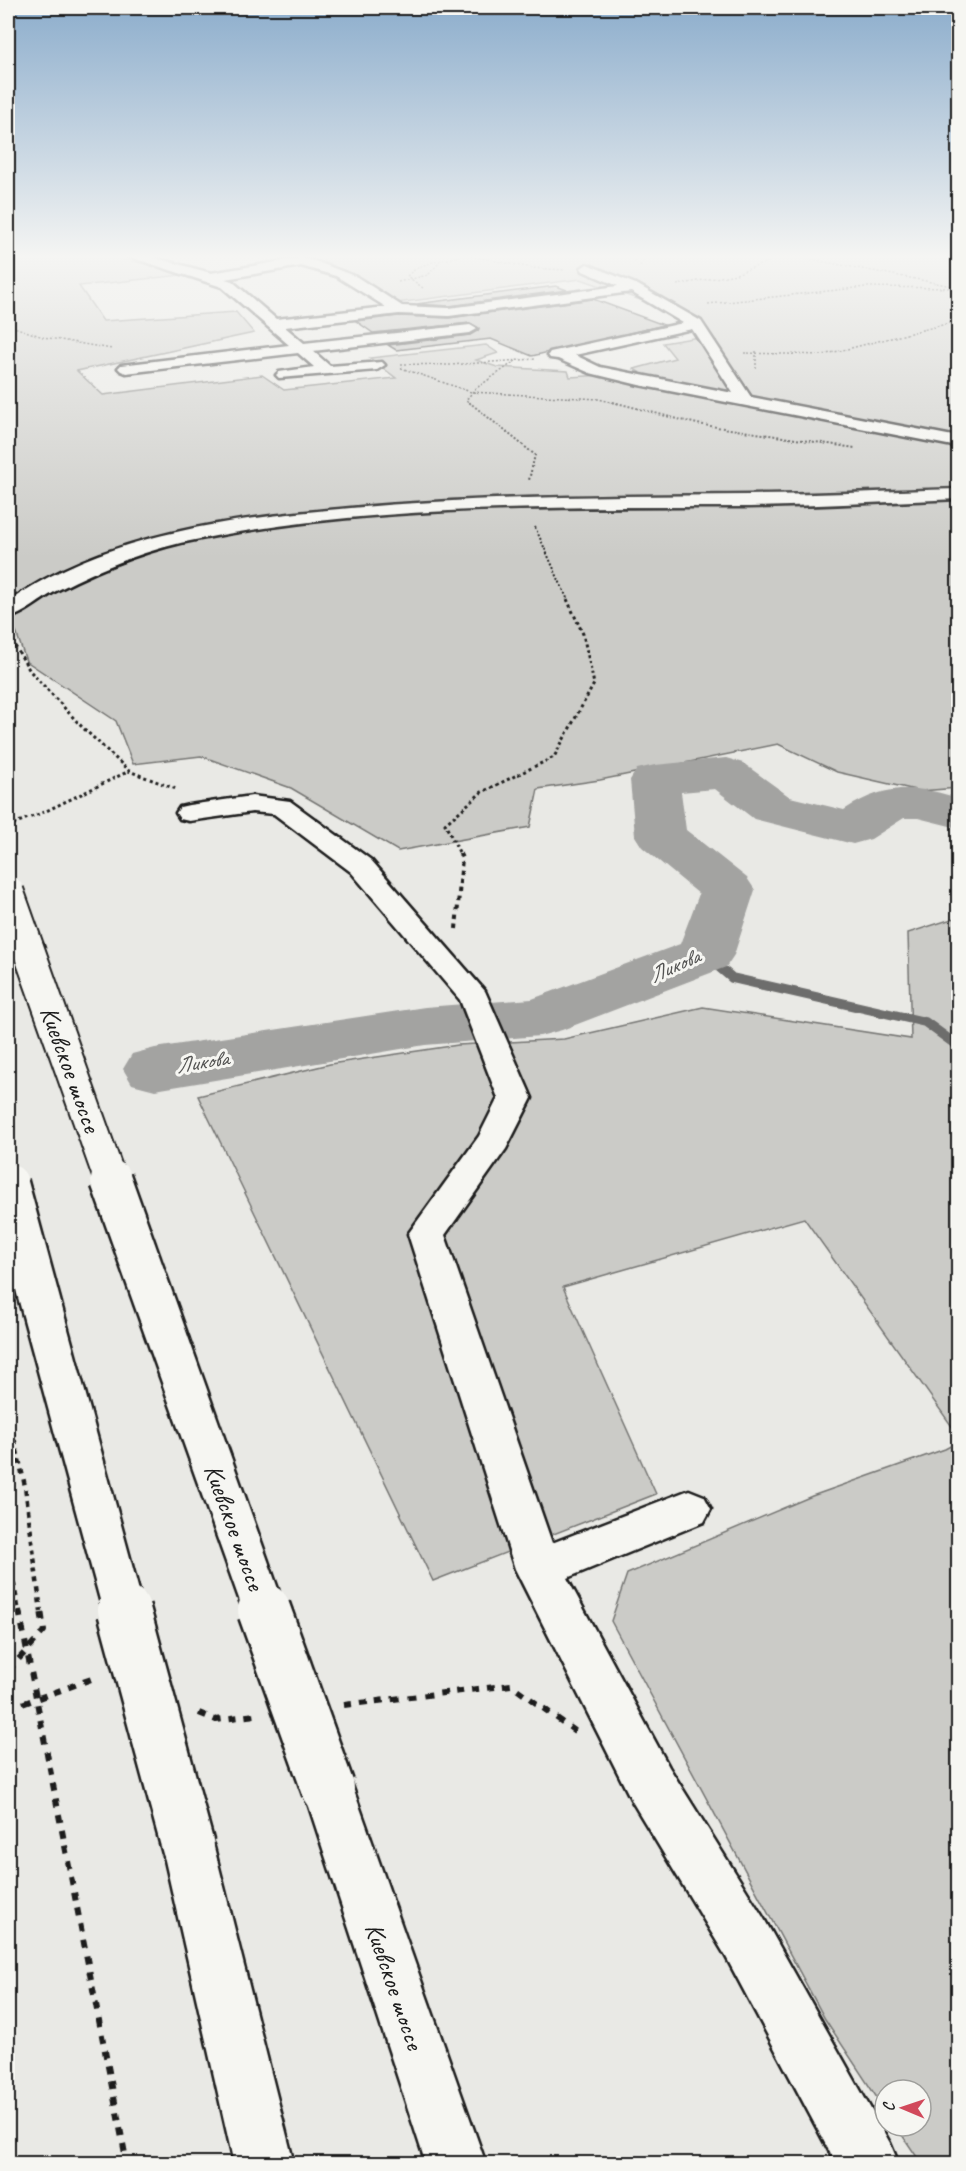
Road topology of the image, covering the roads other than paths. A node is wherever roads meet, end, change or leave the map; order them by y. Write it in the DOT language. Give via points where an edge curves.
graph roads {
  1 [pos="236,355"];
  2 [pos="309,355"];
  3 [pos="560,355"];
  4 [pos="716,355"];
  5 [pos="383,365"];
  6 [pos="126,368"];
  7 [pos="326,370"];
  8 [pos="284,375"];
  9 [pos="746,402"];
  10 [pos="958,442"];
  11 [pos="958,494"];
  12 [pos="8,612"];
  13 [pos="186,801"];
  14 [pos="8,892"];
  15 [pos="8,1184"];
  16 [pos="689,1509"];
  17 [pos="538,1569"];
  18 [pos="264,2163"];
  19 [pos="456,2163"];
  20 [pos="869,2163"];
  1 -- 6 [label="main road"];
  2 -- 7 [label="main road"];
  3 -- 9 [label="main road" via="595,370"];
  4 -- 9 [label="main road"];
  5 -- 7 [label="main road"];
  7 -- 8 [label="main road"];
  9 -- 10 [label="main road"];
  11 -- 12 [label="main road" via="771,501 524,502 245,524 168,538 102,560 26,598"];
  13 -- 17 [label="main road" via="281,807 361,866 474,998 515,1098 494,1141 426,1234"];
  14 -- 19 [label="main road, Киевское шоссе, bridge" via="328,1788"];
  15 -- 18 [label="main road, bridge" via="188,1847"];
  16 -- 17 [label="main road"];
  17 -- 20 [label="main road" via="651,1785 744,1936"];
}
